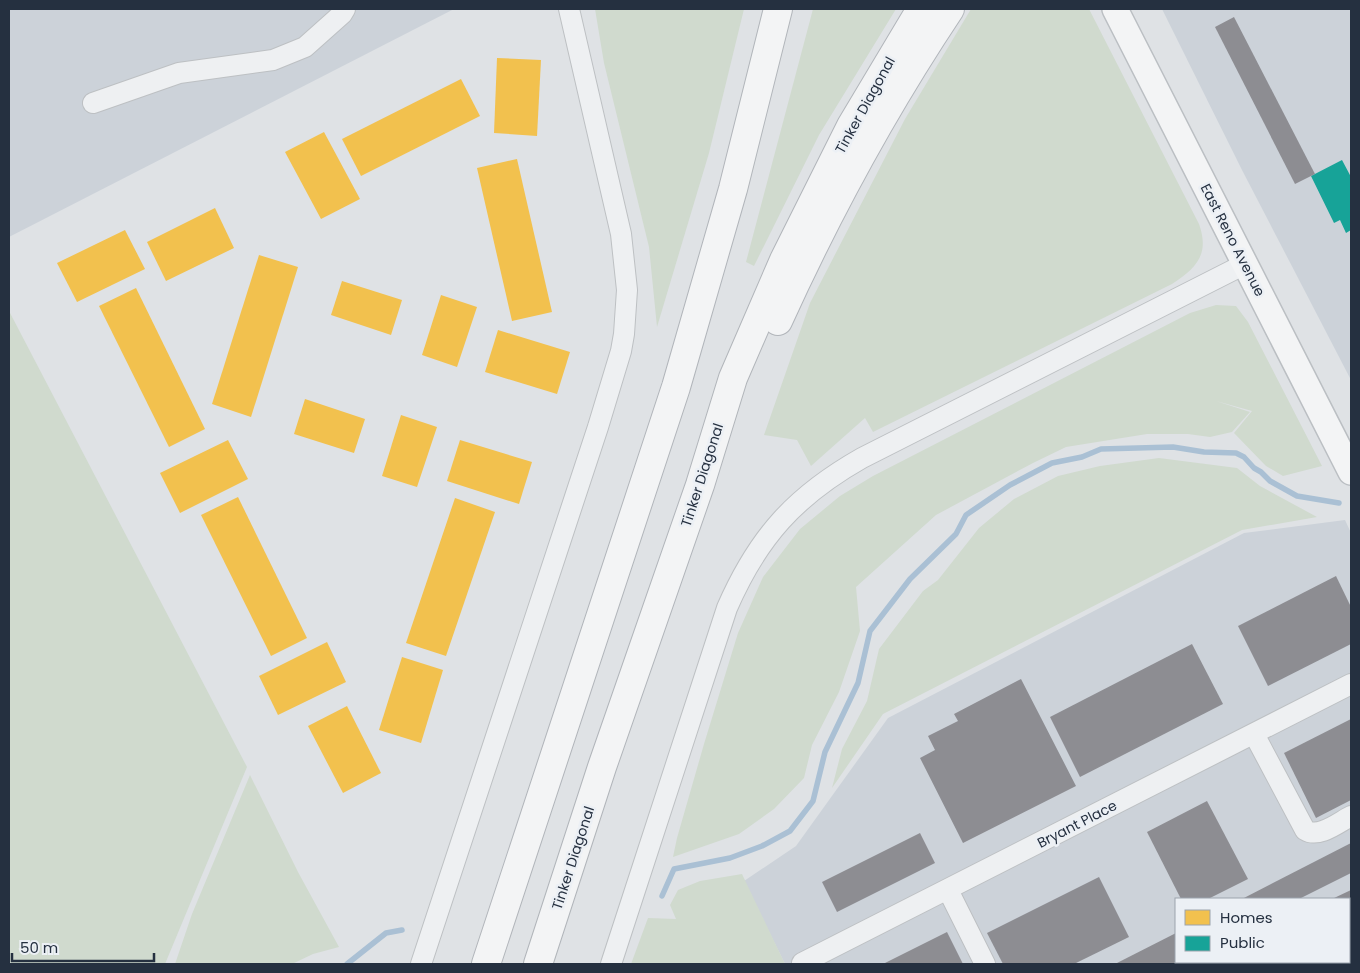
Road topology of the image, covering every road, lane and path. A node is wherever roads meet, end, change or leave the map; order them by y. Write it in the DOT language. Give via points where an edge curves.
graph roads {
  1 [pos="345,9"];
  2 [pos="569,9"];
  3 [pos="778,9"];
  4 [pos="921,9"];
  5 [pos="950,9"];
  6 [pos="1115,9"];
  7 [pos="93,103"];
  8 [pos="1246,264"];
  9 [pos="1351,472"];
  10 [pos="700,485"];
  11 [pos="1351,684"];
  12 [pos="1254,734"];
  13 [pos="1351,816"];
  14 [pos="948,890"];
  15 [pos="802,963"];
  16 [pos="421,964"];
  17 [pos="486,964"];
  18 [pos="538,964"];
  19 [pos="611,964"];
  20 [pos="985,964"];
  1 -- 7 [label="street" via="306,47 274,60 179,73"];
  2 -- 16 [label="street" via="621,234 627,290 624,334 598,427"];
  3 -- 17 [label="highway" via="676,387"];
  4 -- 10 [label="highway, Tinker Diagonal" via="851,126 784,260 733,378"];
  5 -- 10 [label="highway" via="860,157 800,272"];
  6 -- 8 [label="main road, East Reno Avenue"];
  8 -- 9 [label="main road, East Reno Avenue"];
  8 -- 19 [label="street" via="862,458 810,492 784,516 747,566 727,608"];
  10 -- 18 [label="highway, Tinker Diagonal"];
  11 -- 12 [label="street, Bryant Place"];
  12 -- 13 [label="street" via="1305,830 1319,833"];
  12 -- 14 [label="street, Bryant Place"];
  14 -- 15 [label="street, Bryant Place"];
  14 -- 20 [label="street"];
}
